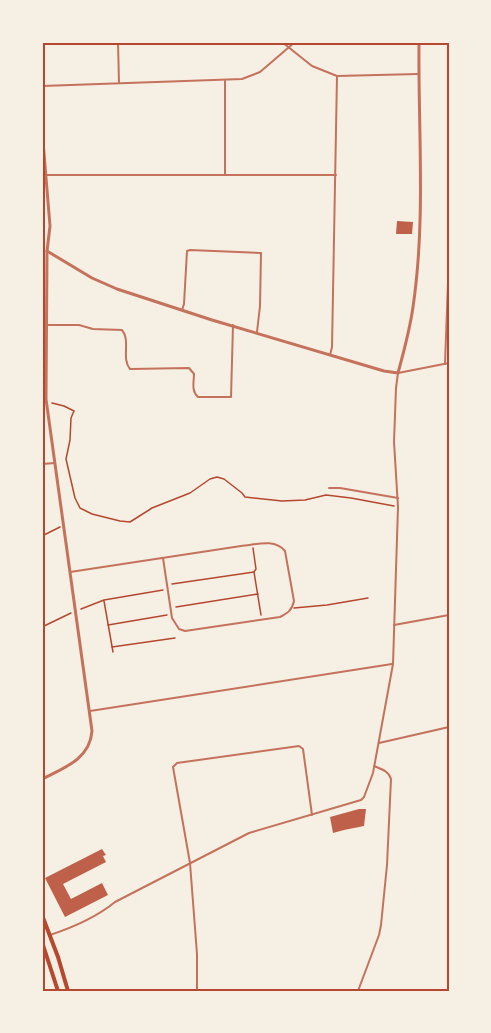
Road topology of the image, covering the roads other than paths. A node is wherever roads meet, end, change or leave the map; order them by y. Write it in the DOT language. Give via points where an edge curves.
graph roads {
  1 [pos="118,42"];
  2 [pos="282,42"];
  3 [pos="295,42"];
  4 [pos="418,42"];
  5 [pos="288,48"];
  6 [pos="418,74"];
  7 [pos="337,76"];
  8 [pos="225,80"];
  9 [pos="119,83"];
  10 [pos="42,86"];
  11 [pos="42,129"];
  12 [pos="225,174"];
  13 [pos="46,175"];
  14 [pos="336,175"];
  15 [pos="42,248"];
  16 [pos="47,251"];
  17 [pos="449,255"];
  18 [pos="182,310"];
  19 [pos="44,325"];
  20 [pos="233,325"];
  21 [pos="256,333"];
  22 [pos="330,355"];
  23 [pos="447,364"];
  24 [pos="398,373"];
  25 [pos="55,463"];
  26 [pos="42,464"];
  27 [pos="330,488"];
  28 [pos="398,498"];
  29 [pos="163,558"];
  30 [pos="70,572"];
  31 [pos="449,615"];
  32 [pos="394,625"];
  33 [pos="393,664"];
  34 [pos="90,711"];
  35 [pos="449,727"];
  36 [pos="378,743"];
  37 [pos="374,766"];
  38 [pos="42,779"];
  39 [pos="312,815"];
  40 [pos="190,863"];
  41 [pos="42,915"];
  42 [pos="50,935"];
  43 [pos="42,942"];
  44 [pos="58,991"];
  45 [pos="68,991"];
  46 [pos="197,991"];
  47 [pos="358,991"];
  1 -- 9 [label="street"];
  2 -- 5 [label="street"];
  3 -- 5 [label="street"];
  4 -- 6 [label="street"];
  5 -- 7 [label="street" via="312,66"];
  5 -- 8 [label="street" via="255,74"];
  6 -- 7 [label="street"];
  6 -- 24 [label="street" via="420,239 413,308"];
  7 -- 14 [label="street"];
  8 -- 9 [label="street"];
  8 -- 12 [label="street"];
  9 -- 10 [label="street"];
  11 -- 13 [label="street"];
  12 -- 13 [label="street"];
  12 -- 14 [label="street"];
  13 -- 16 [label="street" via="50,226"];
  14 -- 22 [label="street"];
  15 -- 16 [label="street"];
  16 -- 18 [label="street" via="98,281"];
  16 -- 19 [label="street"];
  17 -- 23 [label="street"];
  18 -- 20 [label="street"];
  18 -- 21 [label="street" via="187,251 261,253"];
  19 -- 20 [label="street" via="79,324 93,329 122,330 130,369 189,368 198,397 231,397"];
  19 -- 25 [label="street" via="46,399"];
  20 -- 21 [label="street"];
  21 -- 22 [label="street"];
  22 -- 24 [label="street"];
  23 -- 24 [label="street"];
  24 -- 28 [label="street" via="394,442"];
  25 -- 26 [label="street"];
  25 -- 30 [label="street"];
  27 -- 28 [label="street"];
  28 -- 32 [label="street"];
  29 -- 29 [label="street" via="277,544 285,551 292,609 280,618 185,632 174,622"];
  29 -- 30 [label="street"];
  30 -- 34 [label="street"];
  31 -- 32 [label="street"];
  32 -- 33 [label="street"];
  33 -- 34 [label="street"];
  33 -- 36 [label="street"];
  34 -- 38 [label="street" via="92,737 87,750 72,764"];
  35 -- 36 [label="street"];
  36 -- 37 [label="street"];
  37 -- 39 [label="street" via="364,798"];
  37 -- 47 [label="street" via="386,771 391,779 387,865 379,935"];
  39 -- 40 [label="street" via="249,833"];
  39 -- 40 [label="street" via="302,747 177,763 173,767"];
  40 -- 42 [label="street"];
  40 -- 46 [label="street"];
  41 -- 42 [label="main road"];
  42 -- 45 [label="main road"];
  43 -- 44 [label="main road"];
}
